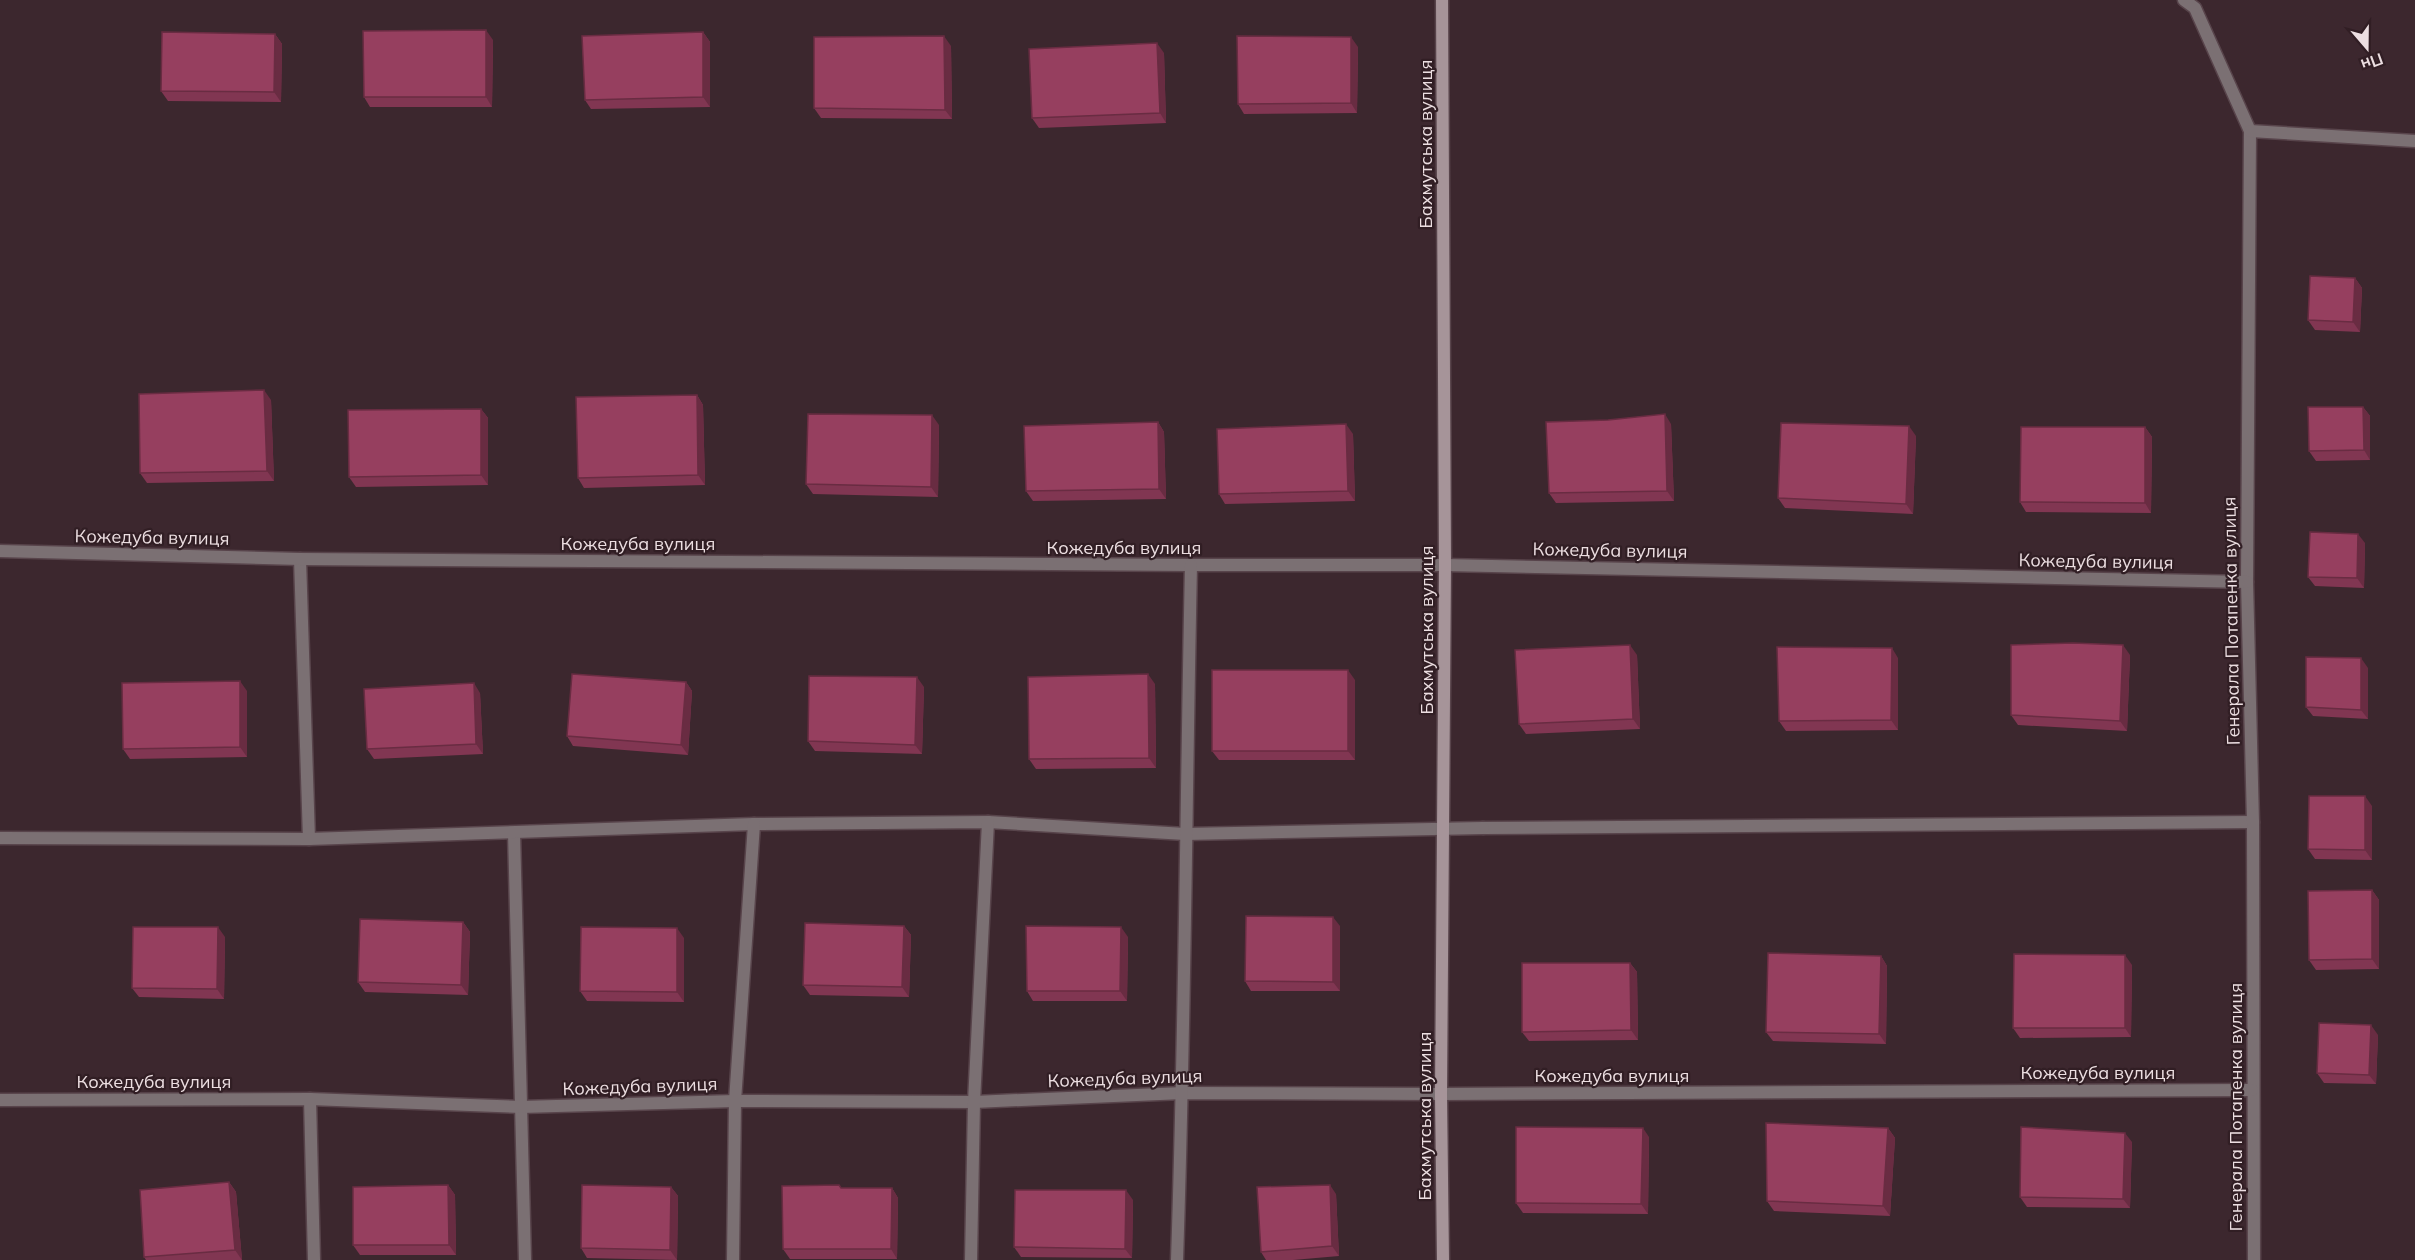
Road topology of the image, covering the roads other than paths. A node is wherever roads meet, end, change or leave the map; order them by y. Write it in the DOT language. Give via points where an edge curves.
graph roads {
  1 [pos="1442,0"];
  2 [pos="2184,0"];
  3 [pos="2250,131"];
  4 [pos="2415,141"];
  5 [pos="0,551"];
  6 [pos="300,559"];
  7 [pos="1191,565"];
  8 [pos="1445,565"];
  9 [pos="2247,582"];
  10 [pos="988,822"];
  11 [pos="2253,822"];
  12 [pos="754,825"];
  13 [pos="1444,829"];
  14 [pos="514,833"];
  15 [pos="1185,834"];
  16 [pos="0,838"];
  17 [pos="309,839"];
  18 [pos="2252,1090"];
  19 [pos="1183,1093"];
  20 [pos="1441,1094"];
  21 [pos="310,1099"];
  22 [pos="0,1100"];
  23 [pos="735,1101"];
  24 [pos="974,1102"];
  25 [pos="521,1107"];
  26 [pos="314,1260"];
  27 [pos="525,1260"];
  28 [pos="733,1260"];
  29 [pos="971,1260"];
  30 [pos="1177,1260"];
  31 [pos="1443,1260"];
  32 [pos="2254,1260"];
  1 -- 8 [label="main road, Бахмутська вулиця"];
  2 -- 3 [label="street, Генерала Потапенка вулиця" via="2195,8"];
  3 -- 4 [label="street"];
  3 -- 9 [label="street, Генерала Потапенка вулиця"];
  5 -- 6 [label="street, Кожедуба вулиця"];
  6 -- 7 [label="street, Кожедуба вулиця"];
  6 -- 17 [label="street"];
  7 -- 8 [label="street, Кожедуба вулиця"];
  7 -- 15 [label="street"];
  8 -- 9 [label="street, Кожедуба вулиця"];
  8 -- 13 [label="main road, Бахмутська вулиця"];
  9 -- 11 [label="street, Генерала Потапенка вулиця"];
  10 -- 12 [label="street"];
  10 -- 15 [label="street"];
  10 -- 24 [label="street"];
  11 -- 13 [label="street"];
  11 -- 18 [label="street, Генерала Потапенка вулиця"];
  12 -- 14 [label="street"];
  12 -- 23 [label="street"];
  13 -- 15 [label="street"];
  13 -- 20 [label="main road, Бахмутська вулиця"];
  14 -- 17 [label="street"];
  14 -- 25 [label="street"];
  15 -- 19 [label="street"];
  16 -- 17 [label="street"];
  18 -- 20 [label="street, Кожедуба вулиця"];
  18 -- 32 [label="street, Генерала Потапенка вулиця"];
  19 -- 20 [label="street, Кожедуба вулиця"];
  19 -- 24 [label="street, Кожедуба вулиця"];
  19 -- 30 [label="street"];
  20 -- 31 [label="main road, Бахмутська вулиця"];
  21 -- 22 [label="street, Кожедуба вулиця"];
  21 -- 25 [label="street, Кожедуба вулиця"];
  21 -- 26 [label="street"];
  23 -- 24 [label="street, Кожедуба вулиця"];
  23 -- 25 [label="street, Кожедуба вулиця"];
  23 -- 28 [label="street"];
  24 -- 29 [label="street"];
  25 -- 27 [label="street"];
}
